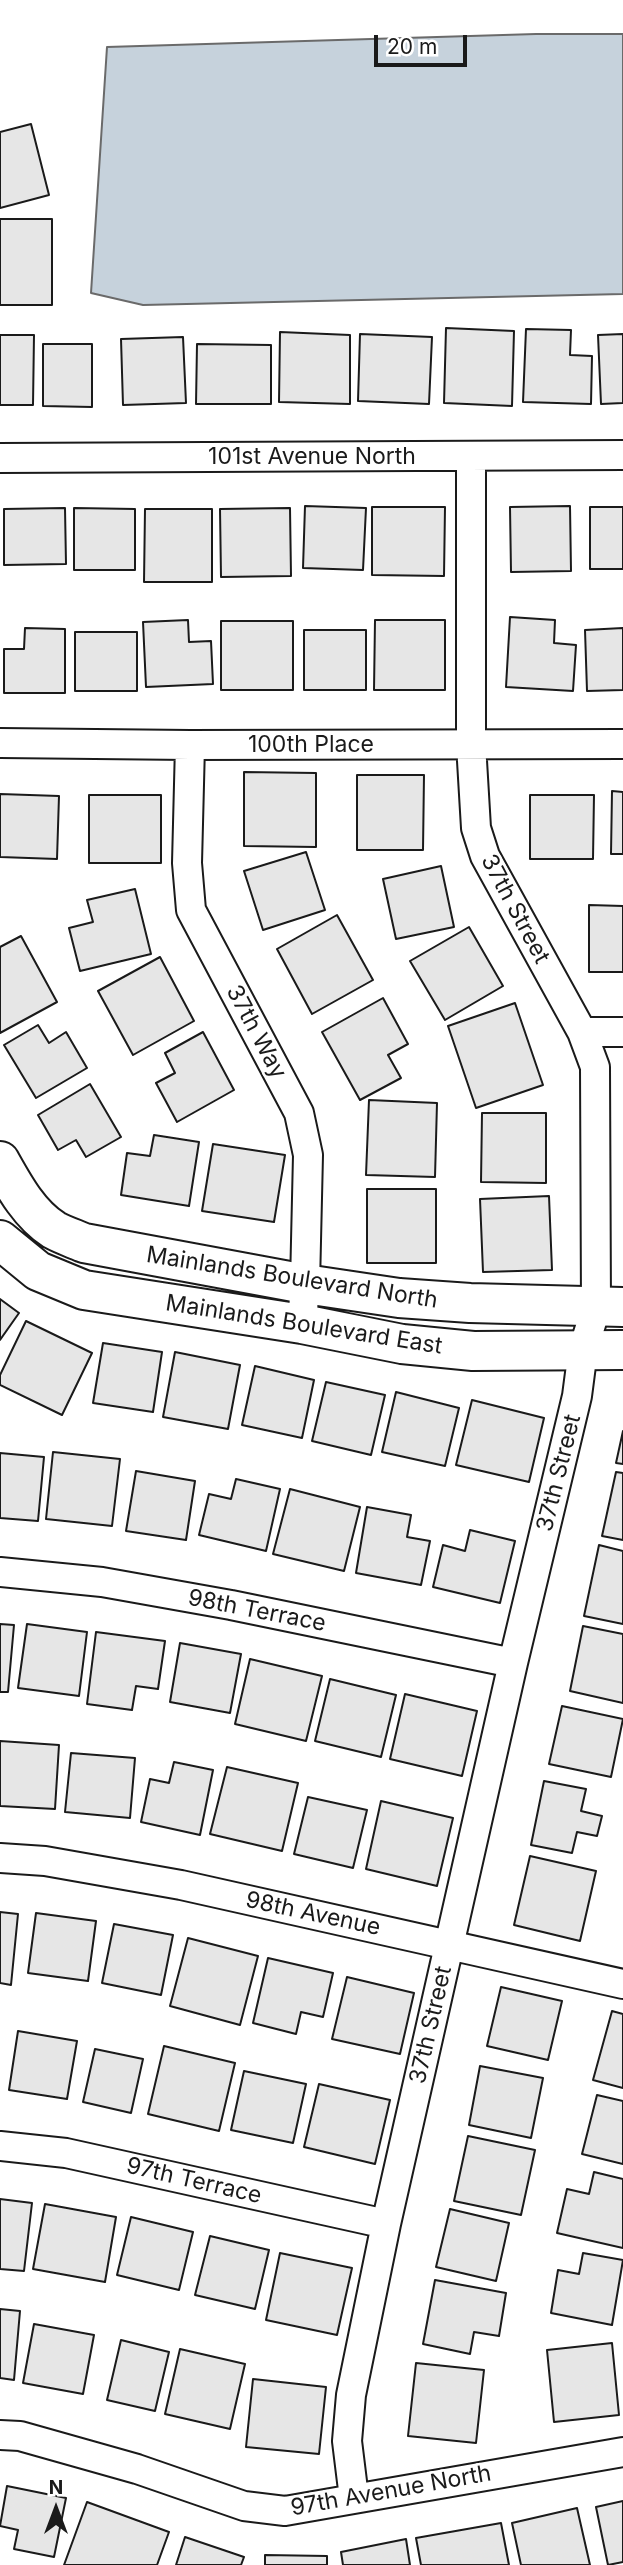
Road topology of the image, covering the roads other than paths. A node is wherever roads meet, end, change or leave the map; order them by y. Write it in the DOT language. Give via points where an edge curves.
graph roads {
  1 [pos="623,455"];
  2 [pos="471,457"];
  3 [pos="0,458"];
  4 [pos="0,743"];
  5 [pos="471,744"];
  6 [pos="623,744"];
  7 [pos="190,745"];
  8 [pos="582,1032"];
  9 [pos="623,1032"];
  10 [pos="0,1161"];
  11 [pos="0,1240"];
  12 [pos="305,1284"];
  13 [pos="610,1307"];
  14 [pos="302,1324"];
  15 [pos="583,1350"];
  16 [pos="623,1350"];
  17 [pos="0,1572"];
  18 [pos="513,1663"];
  19 [pos="0,1858"];
  20 [pos="450,1944"];
  21 [pos="623,1984"];
  22 [pos="0,2146"];
  23 [pos="386,2224"];
  24 [pos="0,2435"];
  25 [pos="623,2452"];
  26 [pos="354,2498"];
  1 -- 2 [label="street, 101st Avenue North"];
  2 -- 3 [label="street, 101st Avenue North"];
  2 -- 5 [label="street, 37th Street"];
  4 -- 7 [label="street, 100th Place"];
  5 -- 6 [label="street, 100th Place"];
  5 -- 7 [label="street, 100th Place"];
  5 -- 8 [label="street, 37th Street" via="476,828 485,856"];
  7 -- 12 [label="street, 37th Way" via="187,863 191,910 299,1112 308,1155"];
  8 -- 9 [label="street"];
  8 -- 13 [label="street, 37th Street" via="595,1067"];
  10 -- 12 [label="street, Mainlands Boulevard North" via="33,1212 54,1230 84,1243"];
  11 -- 14 [label="street, Mainlands Boulevard East" via="38,1271 84,1290"];
  12 -- 13 [label="street, Mainlands Boulevard North" via="399,1298"];
  12 -- 14 [label="street, 37th Way"];
  13 -- 15 [label="street, 37th Street"];
  14 -- 15 [label="street, Mainlands Boulevard East" via="402,1344 473,1351"];
  15 -- 16 [label="street, Mainlands Boulevard East"];
  15 -- 18 [label="street, 37th Street" via="578,1396"];
  17 -- 18 [label="street, 98th Terrace" via="102,1582"];
  18 -- 20 [label="street, 37th Street"];
  19 -- 20 [label="street, 98th Avenue" via="45,1861 181,1885"];
  20 -- 21 [label="street, 98th Avenue"];
  20 -- 23 [label="street, 37th Street"];
  22 -- 23 [label="street, 97th Terrace" via="66,2153"];
  23 -- 26 [label="street, 37th Street" via="351,2395 347,2441"];
  24 -- 26 [label="street, 97th Avenue North" via="20,2436 137,2469 244,2506 285,2511"];
  25 -- 26 [label="street, 97th Avenue North"];
}
